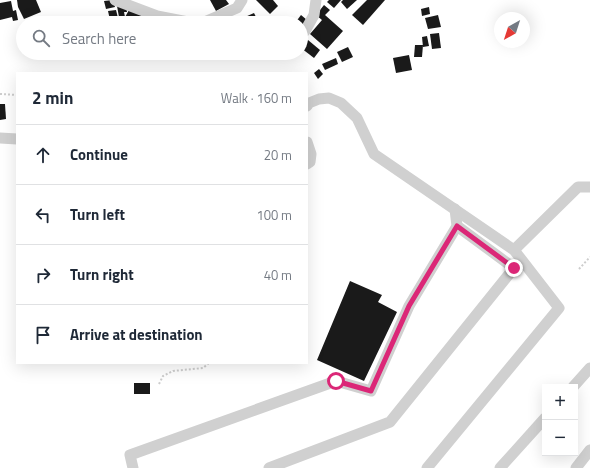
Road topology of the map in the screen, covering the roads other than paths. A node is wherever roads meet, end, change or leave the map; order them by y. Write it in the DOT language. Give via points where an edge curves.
graph roads {
  1 [pos="115,0"];
  2 [pos="242,0"];
  3 [pos="316,0"];
  4 [pos="157,16"];
  5 [pos="218,16"];
  6 [pos="308,26"];
  7 [pos="308,104"];
  8 [pos="0,138"];
  9 [pos="16,139"];
  10 [pos="308,145"];
  11 [pos="308,163"];
  12 [pos="590,187"];
  13 [pos="455,209"];
  14 [pos="457,226"];
  15 [pos="514,250"];
  16 [pos="590,368"];
  17 [pos="576,384"];
  18 [pos="543,420"];
  19 [pos="590,450"];
  20 [pos="133,468"];
  21 [pos="270,468"];
  22 [pos="427,468"];
  23 [pos="500,468"];
  24 [pos="576,468"];
  1 -- 4 [label="street"];
  2 -- 5 [label="street" via="237,8"];
  3 -- 6 [label="street" via="314,15"];
  7 -- 13 [label="street" via="319,99 329,98 341,103 357,118 374,154"];
  8 -- 9 [label="street"];
  10 -- 11 [label="street" via="311,154"];
  12 -- 15 [label="street" via="578,187"];
  13 -- 14 [label="street"];
  13 -- 15 [label="street"];
  14 -- 20 [label="street" via="409,306 371,391 336,381 130,455"];
  14 -- 21 [label="street" via="514,268 390,422"];
  15 -- 22 [label="street" via="559,308"];
  16 -- 17 [label="street"];
  18 -- 23 [label="street"];
  19 -- 24 [label="street"];
}
